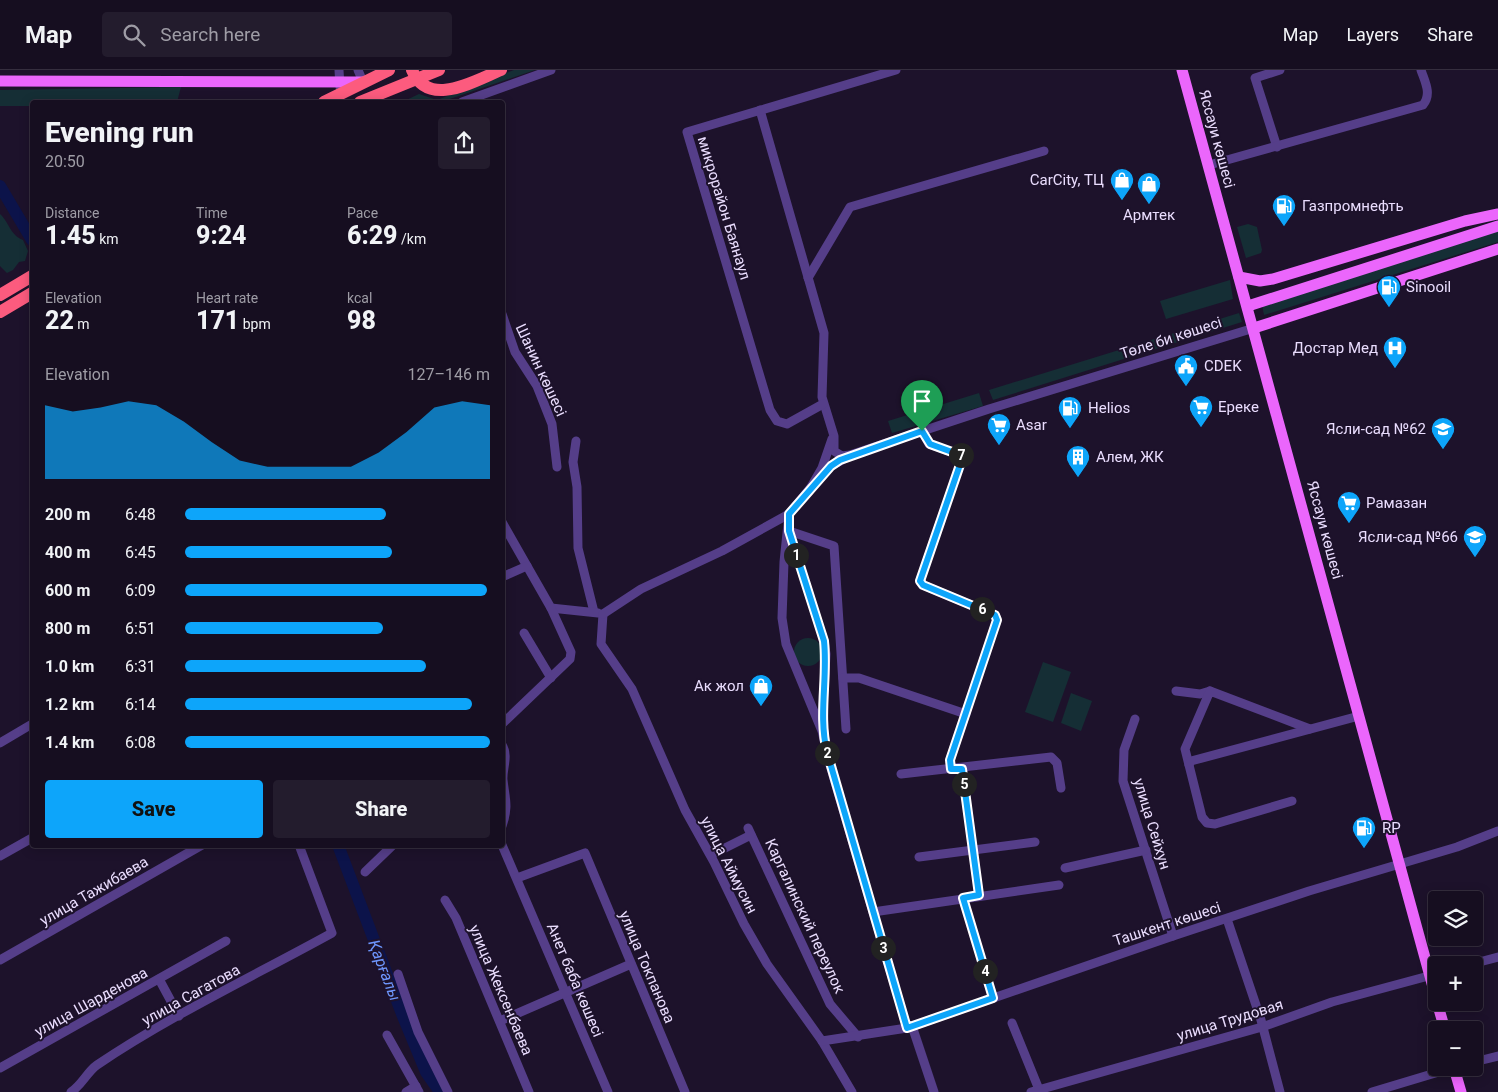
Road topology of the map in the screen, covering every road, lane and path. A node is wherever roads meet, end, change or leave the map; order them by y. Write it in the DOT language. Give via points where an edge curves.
graph roads {
  1 [pos="358,70"];
  2 [pos="389,70"];
  3 [pos="412,70"];
  4 [pos="439,70"];
  5 [pos="501,70"];
  6 [pos="550,70"];
  7 [pos="896,70"];
  8 [pos="1182,70"];
  9 [pos="1280,70"];
  10 [pos="1421,70"];
  11 [pos="0,81"];
  12 [pos="339,82"];
  13 [pos="363,82"];
  14 [pos="326,100"];
  15 [pos="365,100"];
  16 [pos="468,100"];
  17 [pos="760,110"];
  18 [pos="1277,147"];
  19 [pos="1044,151"];
  20 [pos="1209,166"];
  21 [pos="1498,214"];
  22 [pos="1498,226"];
  23 [pos="1498,249"];
  24 [pos="30,277"];
  25 [pos="1239,277"];
  26 [pos="808,278"];
  27 [pos="30,294"];
  28 [pos="0,295"];
  29 [pos="1248,306"];
  30 [pos="0,312"];
  31 [pos="505,323"];
  32 [pos="1254,328"];
  33 [pos="823,404"];
  34 [pos="922,431"];
  35 [pos="834,436"];
  36 [pos="576,441"];
  37 [pos="853,454"];
  38 [pos="557,468"];
  39 [pos="811,487"];
  40 [pos="789,514"];
  41 [pos="505,528"];
  42 [pos="789,531"];
  43 [pos="525,567"];
  44 [pos="505,575"];
  45 [pos="551,608"];
  46 [pos="599,613"];
  47 [pos="524,633"];
  48 [pos="551,678"];
  49 [pos="843,678"];
  50 [pos="1176,691"];
  51 [pos="1210,691"];
  52 [pos="966,714"];
  53 [pos="1360,716"];
  54 [pos="1135,719"];
  55 [pos="505,721"];
  56 [pos="30,725"];
  57 [pos="1311,729"];
  58 [pos="846,730"];
  59 [pos="822,731"];
  60 [pos="0,743"];
  61 [pos="1189,765"];
  62 [pos="951,769"];
  63 [pos="962,769"];
  64 [pos="901,774"];
  65 [pos="1061,788"];
  66 [pos="505,789"];
  67 [pos="1292,801"];
  68 [pos="505,809"];
  69 [pos="1498,831"];
  70 [pos="30,839"];
  71 [pos="1035,842"];
  72 [pos="197,848"];
  73 [pos="300,848"];
  74 [pos="390,848"];
  75 [pos="503,848"];
  76 [pos="973,849"];
  77 [pos="1146,850"];
  78 [pos="711,855"];
  79 [pos="0,856"];
  80 [pos="919,857"];
  81 [pos="1400,863"];
  82 [pos="1066,868"];
  83 [pos="365,872"];
  84 [pos="517,878"];
  85 [pos="1059,884"];
  86 [pos="979,895"];
  87 [pos="963,898"];
  88 [pos="445,900"];
  89 [pos="873,912"];
  90 [pos="1227,918"];
  91 [pos="1172,936"];
  92 [pos="226,940"];
  93 [pos="1428,957"];
  94 [pos="1498,957"];
  95 [pos="0,960"];
  96 [pos="1483,961"];
  97 [pos="631,964"];
  98 [pos="398,974"];
  99 [pos="1428,975"];
  100 [pos="159,979"];
  101 [pos="566,994"];
  102 [pos="993,998"];
  103 [pos="179,1016"];
  104 [pos="500,1021"];
  105 [pos="1012,1023"];
  106 [pos="909,1027"];
  107 [pos="1262,1027"];
  108 [pos="387,1035"];
  109 [pos="858,1037"];
  110 [pos="822,1041"];
  111 [pos="1498,1056"];
  112 [pos="1483,1060"];
  113 [pos="0,1068"];
  114 [pos="1428,1075"];
  115 [pos="1456,1076"];
  116 [pos="418,1089"];
  117 [pos="1037,1091"];
  118 [pos="71,1092"];
  119 [pos="406,1092"];
  120 [pos="448,1092"];
  121 [pos="529,1092"];
  122 [pos="608,1092"];
  123 [pos="685,1092"];
  124 [pos="852,1092"];
  125 [pos="934,1092"];
  126 [pos="1280,1092"];
  127 [pos="1372,1092"];
  128 [pos="1461,1092"];
  1 -- 13 [label="street"];
  2 -- 13 [label="highway"];
  3 -- 5 [label="highway, bridge" via="416,79 426,87 440,91"];
  4 -- 15 [label="highway"];
  6 -- 16 [label="street"];
  7 -- 17 [label="street, микрорайон Баянаул"];
  8 -- 20 [label="main road, Яссауи көшесі"];
  9 -- 18 [label="street" via="1255,78"];
  10 -- 18 [label="street" via="1428,93 1423,106"];
  11 -- 12 [label="main road"];
  12 -- 13 [label="highway"];
  12 -- 14 [label="highway"];
  17 -- 26 [label="street"];
  17 -- 33 [label="street, микрорайон Баянаул" via="687,132 770,410 777,421 787,424"];
  18 -- 20 [label="street"];
  19 -- 26 [label="street" via="850,207"];
  20 -- 25 [label="main road, Яссауи көшесі"];
  21 -- 25 [label="main road" via="1273,279"];
  22 -- 29 [label="main road"];
  23 -- 32 [label="main road, Төле би көшесі"];
  24 -- 28 [label="highway"];
  25 -- 29 [label="main road, Яссауи көшесі"];
  26 -- 33 [label="street" via="824,333"];
  27 -- 30 [label="highway"];
  29 -- 32 [label="main road, Яссауи көшесі"];
  31 -- 38 [label="street, Шанин көшесі" via="515,352 537,386 552,424"];
  32 -- 34 [label="street, Төле би көшесі"];
  32 -- 53 [label="main road, Яссауи көшесі"];
  33 -- 35 [label="street"];
  34 -- 37 [label="street, Төле би көшесі"];
  34 -- 52 [label="street" via="930,444 963,456 920,581 995,615 997,620"];
  35 -- 37 [label="street" via="834,450 842,456"];
  35 -- 39 [label="street"];
  36 -- 46 [label="street, улица Аймусин" via="573,462 577,487 578,548"];
  37 -- 39 [label="street, Төле би көшесі" via="831,466"];
  39 -- 40 [label="street"];
  40 -- 42 [label="street"];
  40 -- 46 [label="street"];
  41 -- 43 [label="street"];
  42 -- 49 [label="street" via="834,546"];
  42 -- 59 [label="street" via="824,641"];
  42 -- 59 [label="street" via="782,618 786,644"];
  43 -- 44 [label="street"];
  43 -- 45 [label="street"];
  45 -- 46 [label="street"];
  45 -- 48 [label="street" via="572,656"];
  46 -- 78 [label="street, улица Аймусин" via="601,644 632,689 684,810"];
  47 -- 48 [label="street"];
  48 -- 55 [label="street"];
  49 -- 52 [label="street" via="859,678"];
  49 -- 58 [label="street"];
  50 -- 51 [label="street" via="1200,694"];
  51 -- 57 [label="street"];
  51 -- 61 [label="street" via="1185,749"];
  52 -- 62 [label="street" via="950,760"];
  53 -- 57 [label="street"];
  53 -- 81 [label="main road, Яссауи көшесі"];
  54 -- 77 [label="street, улица Сейхун" via="1124,750 1122,771"];
  56 -- 60 [label="street"];
  57 -- 61 [label="street" via="1192,761"];
  59 -- 89 [label="street"];
  61 -- 67 [label="street" via="1202,817 1207,823 1215,824"];
  62 -- 63 [label="street"];
  62 -- 64 [label="street"];
  63 -- 65 [label="street" via="1051,757 1057,763"];
  63 -- 76 [label="street"];
  66 -- 68 [label="street"];
  69 -- 81 [label="street, Ташкент көшесі"];
  70 -- 79 [label="street"];
  71 -- 76 [label="street"];
  72 -- 95 [label="street, улица Тажибаева"];
  73 -- 103 [label="street, улица Сагатова" via="332,933"];
  74 -- 83 [label="street"];
  75 -- 84 [label="street, Анет баба көшесі"];
  76 -- 80 [label="street"];
  76 -- 86 [label="street"];
  77 -- 82 [label="street"];
  77 -- 91 [label="street, улица Сейхун"];
  78 -- 109 [label="street, Каргалинский переулок" via="750,832 830,1004"];
  78 -- 110 [label="street, улица Аймусин" via="767,964"];
  81 -- 90 [label="street, Ташкент көшесі"];
  81 -- 93 [label="main road, Яссауи көшесі"];
  84 -- 97 [label="street, улица Токпанова" via="585,853"];
  84 -- 101 [label="street, Анет баба көшесі"];
  85 -- 86 [label="street"];
  86 -- 87 [label="street"];
  87 -- 89 [label="street"];
  87 -- 102 [label="street"];
  88 -- 104 [label="street, улица Жексенбаева" via="456,918"];
  89 -- 106 [label="street"];
  90 -- 91 [label="street, Ташкент көшесі"];
  90 -- 107 [label="street"];
  91 -- 102 [label="street, Ташкент көшесі"];
  92 -- 100 [label="street"];
  94 -- 96 [label="street"];
  97 -- 101 [label="street"];
  97 -- 123 [label="street, улица Токпанова"];
  98 -- 120 [label="street" via="418,1032"];
  99 -- 107 [label="street, улица Трудовая" via="1332,1002"];
  100 -- 103 [label="street, улица Шарденова"];
  100 -- 113 [label="street, улица Шарденова"];
  101 -- 104 [label="street"];
  101 -- 122 [label="street, Анет баба көшесі"];
  102 -- 106 [label="street, Ташкент көшесі"];
  103 -- 118 [label="street, улица Сагатова" via="95,1066"];
  104 -- 121 [label="street, улица Жексенбаева"];
  105 -- 117 [label="street"];
  106 -- 109 [label="street, Ташкент көшесі"];
  106 -- 125 [label="street"];
  107 -- 117 [label="street, улица Трудовая"];
  107 -- 126 [label="street"];
  108 -- 116 [label="street"];
  109 -- 110 [label="street, Ташкент көшесі"];
  110 -- 124 [label="street, улица Аймусин"];
  111 -- 112 [label="street"];
  114 -- 127 [label="street"];
  115 -- 128 [label="main road"];
  116 -- 119 [label="street"];
}
